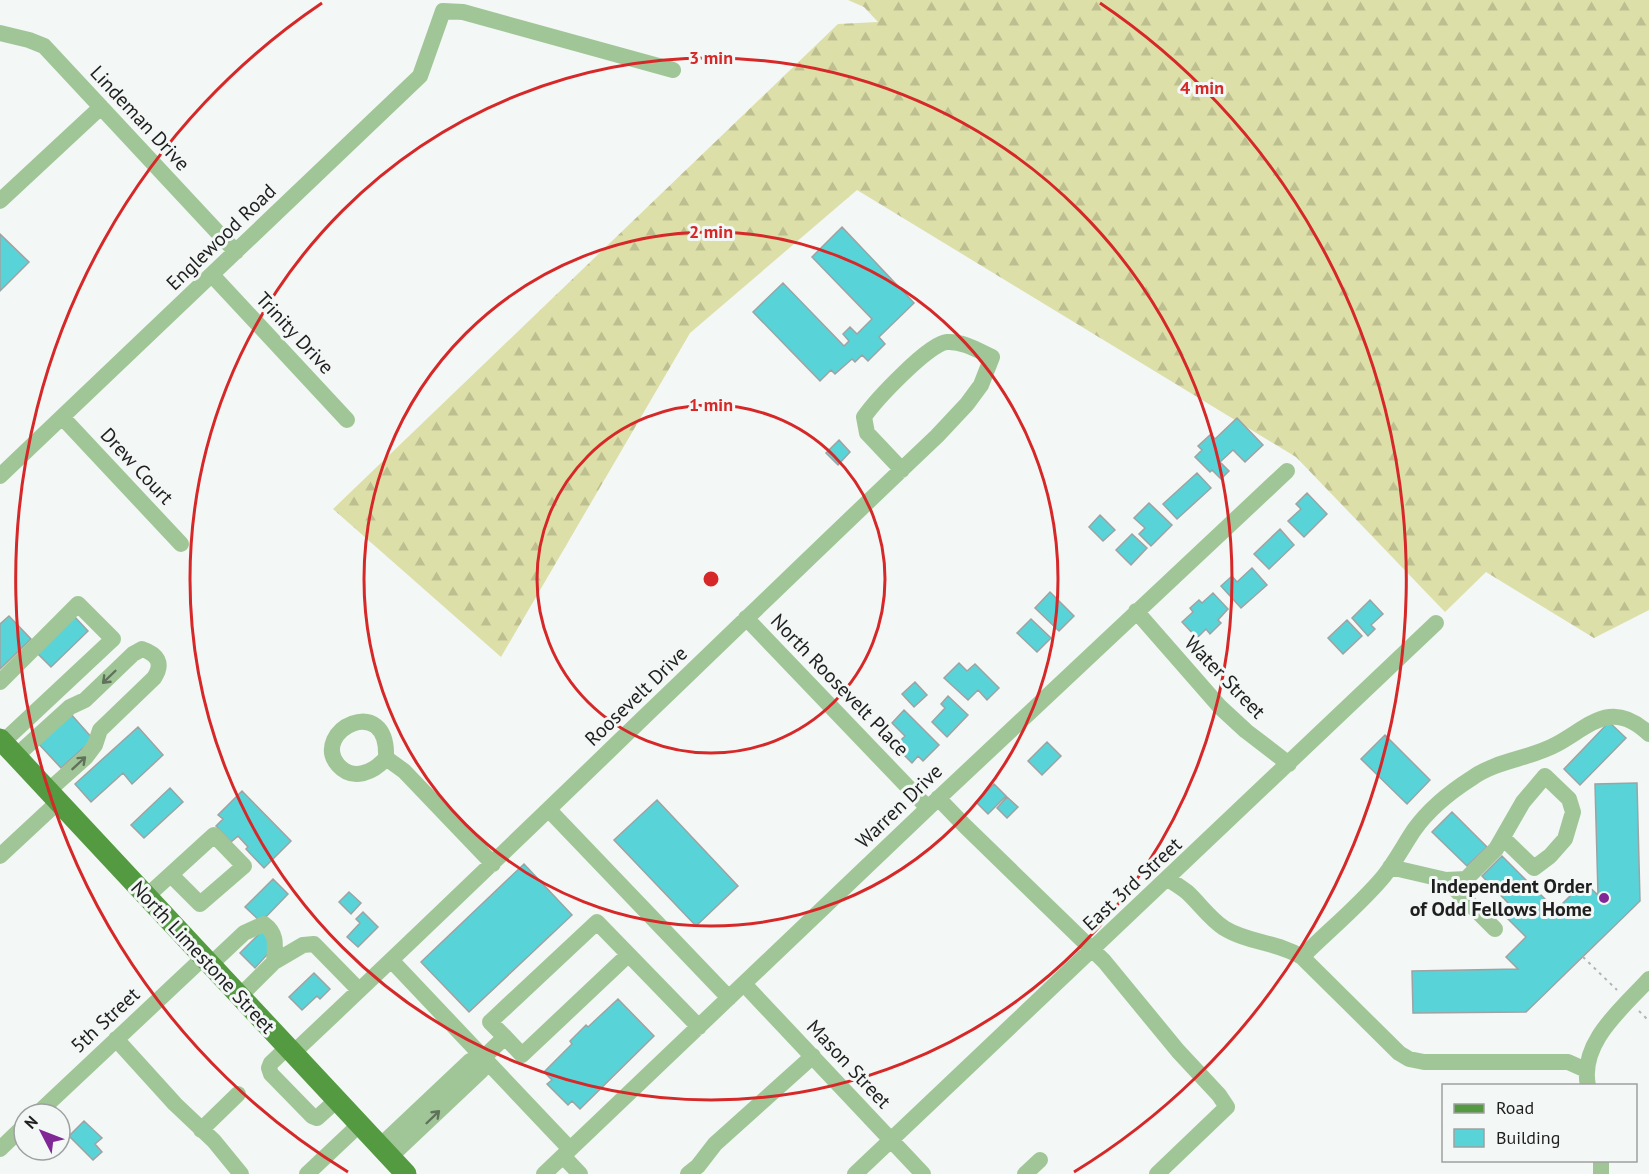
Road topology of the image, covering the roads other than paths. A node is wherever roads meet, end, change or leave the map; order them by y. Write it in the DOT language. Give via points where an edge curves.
graph roads {
  1 [pos="0,33"];
  2 [pos="674,70"];
  3 [pos="101,107"];
  4 [pos="0,201"];
  5 [pos="236,252"];
  6 [pos="212,275"];
  7 [pos="62,417"];
  8 [pos="347,420"];
  9 [pos="902,470"];
  10 [pos="1287,471"];
  11 [pos="0,476"];
  12 [pos="181,544"];
  13 [pos="1136,611"];
  14 [pos="746,618"];
  15 [pos="1436,623"];
  16 [pos="0,682"];
  17 [pos="23,724"];
  18 [pos="1648,731"];
  19 [pos="40,735"];
  20 [pos="6,746"];
  21 [pos="1540,750"];
  22 [pos="386,758"];
  23 [pos="1290,764"];
  24 [pos="1545,776"];
  25 [pos="56,791"];
  26 [pos="933,803"];
  27 [pos="549,810"];
  28 [pos="1503,838"];
  29 [pos="0,856"];
  30 [pos="493,864"];
  31 [pos="1390,867"];
  32 [pos="171,875"];
  33 [pos="1168,879"];
  34 [pos="1446,880"];
  35 [pos="146,897"];
  36 [pos="1495,929"];
  37 [pos="1092,950"];
  38 [pos="628,955"];
  39 [pos="1302,957"];
  40 [pos="391,960"];
  41 [pos="207,962"];
  42 [pos="274,962"];
  43 [pos="1649,979"];
  44 [pos="744,984"];
  45 [pos="359,990"];
  46 [pos="239,997"];
  47 [pos="729,998"];
  48 [pos="699,1027"];
  49 [pos="505,1037"];
  50 [pos="116,1039"];
  51 [pos="291,1050"];
  52 [pos="813,1056"];
  53 [pos="483,1058"];
  54 [pos="1587,1078"];
  55 [pos="238,1094"];
  56 [pos="337,1100"];
  57 [pos="50,1102"];
  58 [pos="360,1124"];
  59 [pos="201,1130"];
  60 [pos="12,1138"];
  61 [pos="891,1140"];
  62 [pos="0,1149"];
  63 [pos="385,1151"];
  64 [pos="566,1152"];
  65 [pos="1040,1160"];
  66 [pos="241,1174"];
  67 [pos="307,1174"];
  68 [pos="406,1174"];
  69 [pos="543,1174"];
  70 [pos="580,1174"];
  71 [pos="688,1174"];
  72 [pos="855,1174"];
  73 [pos="923,1174"];
  74 [pos="1025,1174"];
  75 [pos="1157,1174"];
  1 -- 3 [label="street, Lindeman Drive" via="44,46"];
  2 -- 5 [label="street, Englewood Road" via="463,12 443,11 420,76"];
  3 -- 4 [label="street"];
  3 -- 5 [label="street, Lindeman Drive"];
  5 -- 6 [label="street, Englewood Road"];
  6 -- 7 [label="street, Englewood Road"];
  6 -- 8 [label="street, Trinity Drive"];
  7 -- 11 [label="street, Englewood Road"];
  7 -- 12 [label="street, Drew Court"];
  9 -- 9 [label="street, Roosevelt Drive" via="967,404 981,385 992,357 962,344 946,342 932,348 872,405 864,417 867,433"];
  9 -- 14 [label="street, Roosevelt Drive"];
  10 -- 13 [label="street, Warren Drive"];
  13 -- 23 [label="street, Water Street" via="1220,707"];
  13 -- 26 [label="street, Warren Drive"];
  14 -- 26 [label="street, North Roosevelt Place"];
  14 -- 27 [label="street, Roosevelt Drive"];
  15 -- 23 [label="street, East 3rd Street"];
  16 -- 17 [label="street" via="78,604 112,639"];
  17 -- 19 [label="street"];
  17 -- 20 [label="street"];
  18 -- 21 [label="street" via="1623,717 1600,718"];
  19 -- 20 [label="street"];
  25 -- 19 [label="street, one-way" via="95,745 100,730 154,678 158,661 142,649 133,654 85,700 70,707"];
  20 -- 25 [label="main road, North Limestone Street"];
  21 -- 24 [label="street"];
  21 -- 31 [label="street" via="1494,766 1455,789 1416,828"];
  22 -- 30 [label="street" via="404,771"];
  23 -- 33 [label="street, East 3rd Street"];
  24 -- 28 [label="street" via="1523,802"];
  24 -- 28 [label="street" via="1569,799 1573,812 1565,839 1534,868"];
  25 -- 29 [label="street"];
  25 -- 35 [label="main road, North Limestone Street"];
  26 -- 37 [label="street, North Roosevelt Place" via="964,826"];
  26 -- 44 [label="street, Warren Drive"];
  27 -- 30 [label="street, Roosevelt Drive"];
  27 -- 47 [label="street"];
  28 -- 34 [label="street" via="1466,879"];
  30 -- 40 [label="street, Roosevelt Drive"];
  31 -- 34 [label="street"];
  31 -- 39 [label="street"];
  32 -- 35 [label="street"];
  33 -- 37 [label="street, East 3rd Street"];
  33 -- 39 [label="street" via="1225,928"];
  34 -- 36 [label="street"];
  35 -- 41 [label="main road, North Limestone Street"];
  37 -- 61 [label="street, East 3rd Street"];
  37 -- 75 [label="street, North Roosevelt Place" via="1227,1107"];
  38 -- 48 [label="street"];
  38 -- 49 [label="street" via="522,1055"];
  38 -- 49 [label="street" via="597,922 490,1022"];
  39 -- 54 [label="street" via="1409,1059 1568,1062"];
  40 -- 45 [label="street, Roosevelt Drive"];
  40 -- 53 [label="street"];
  41 -- 42 [label="street, 5th Street" via="244,933 264,924 275,935"];
  41 -- 46 [label="main road, North Limestone Street"];
  41 -- 50 [label="street, 5th Street"];
  42 -- 45 [label="street" via="303,945 314,944"];
  42 -- 46 [label="street"];
  43 -- 54 [label="street" via="1594,1043"];
  44 -- 47 [label="street, Warren Drive"];
  44 -- 52 [label="street, Mason Street"];
  45 -- 51 [label="street, Roosevelt Drive"];
  46 -- 51 [label="main road, North Limestone Street"];
  47 -- 48 [label="street, Warren Drive"];
  48 -- 64 [label="street, Warren Drive"];
  49 -- 53 [label="street"];
  50 -- 57 [label="street, 5th Street"];
  50 -- 59 [label="street"];
  51 -- 56 [label="main road, North Limestone Street"];
  51 -- 56 [label="street, Roosevelt Drive" via="271,1063 272,1074 317,1118"];
  52 -- 61 [label="street, Mason Street"];
  52 -- 71 [label="street" via="715,1144"];
  53 -- 63 [label="street" via="481,1071 454,1086"];
  53 -- 64 [label="street"];
  55 -- 59 [label="street"];
  56 -- 58 [label="main road, North Limestone Street"];
  58 -- 63 [label="main road, North Limestone Street"];
  58 -- 67 [label="street"];
  59 -- 66 [label="street"];
  60 -- 62 [label="street"];
  61 -- 72 [label="street, East 3rd Street"];
  61 -- 73 [label="street, Mason Street"];
  63 -- 68 [label="main road, North Limestone Street"];
  64 -- 69 [label="street, Warren Drive"];
  64 -- 70 [label="street"];
  65 -- 74 [label="street"];
}
